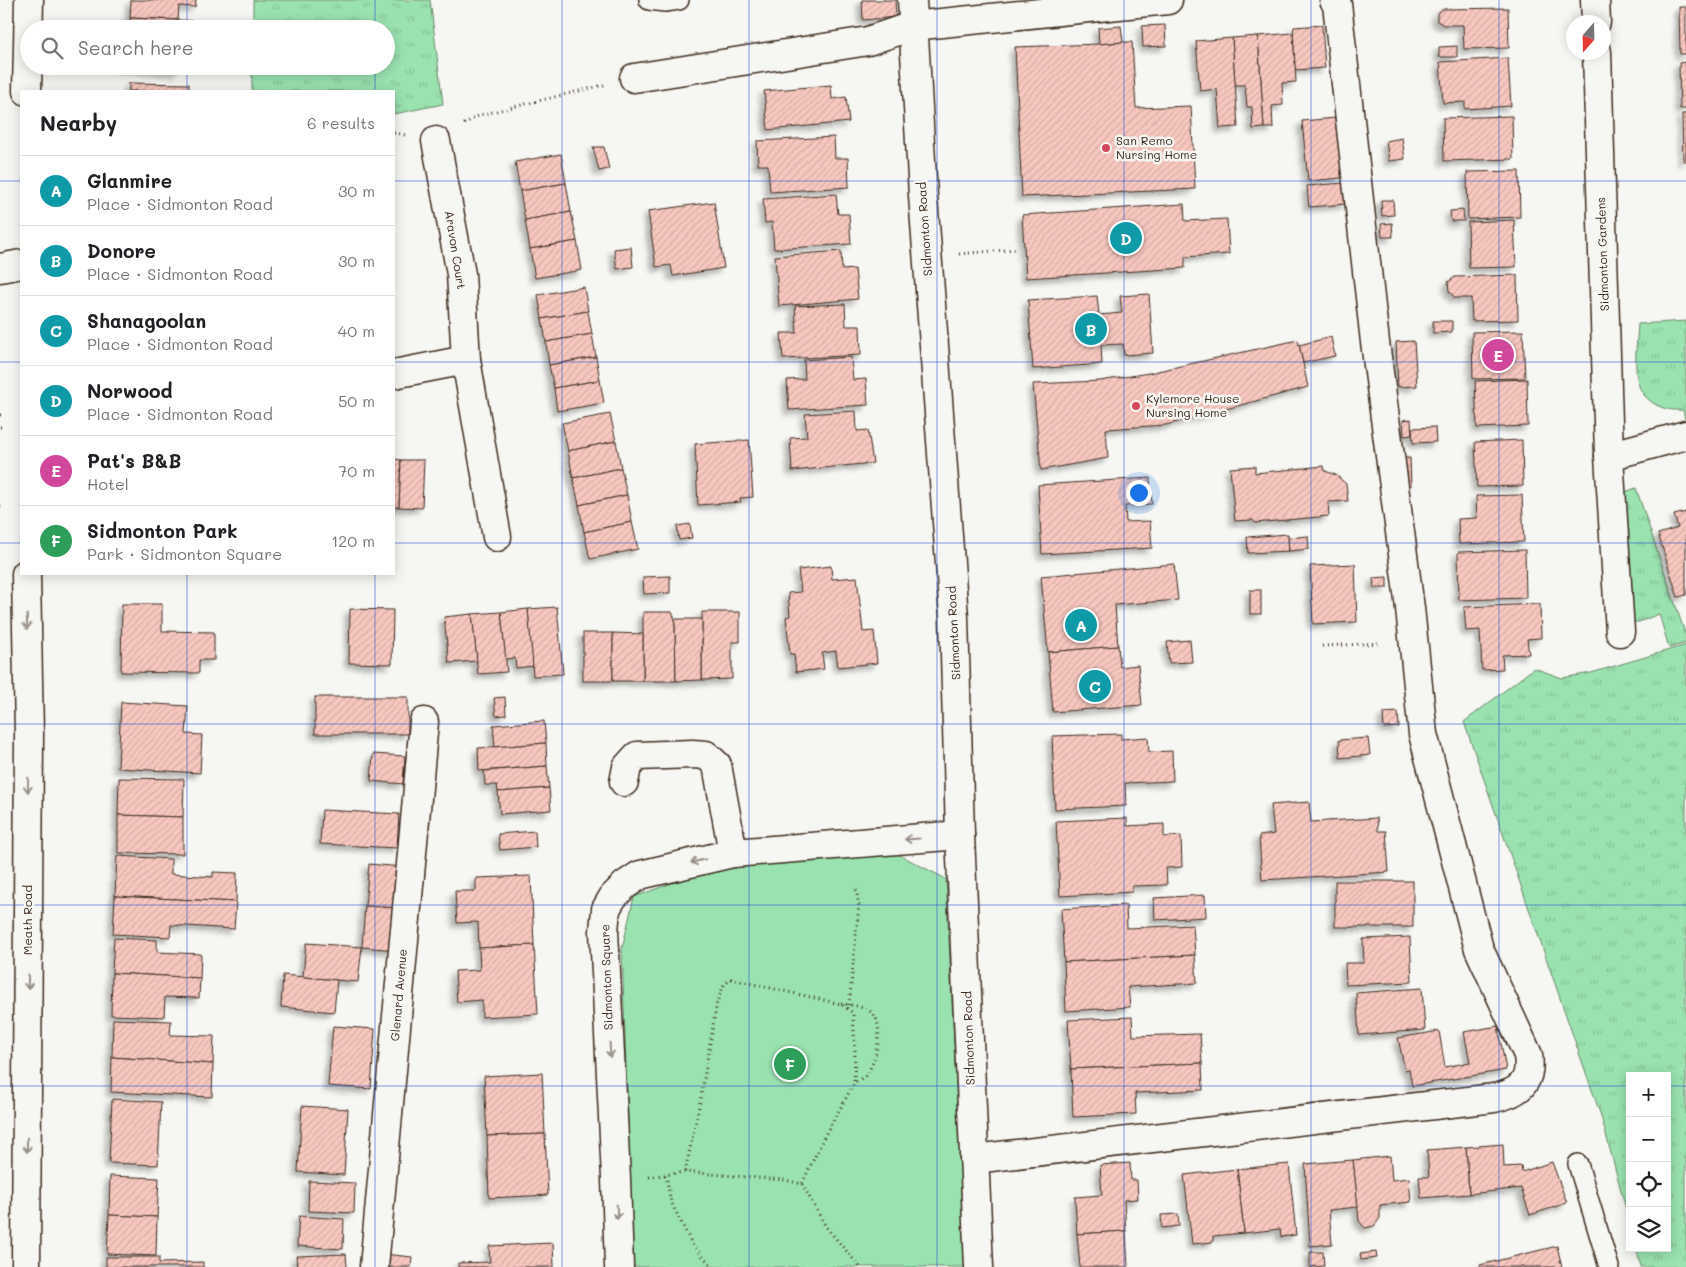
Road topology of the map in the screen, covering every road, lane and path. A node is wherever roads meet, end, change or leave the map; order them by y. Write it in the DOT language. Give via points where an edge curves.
graph roads {
  1 [pos="29,0"];
  2 [pos="649,0"];
  3 [pos="679,0"];
  4 [pos="1168,0"];
  5 [pos="1334,0"];
  6 [pos="1595,0"];
  7 [pos="912,13"];
  8 [pos="1596,15"];
  9 [pos="29,20"];
  10 [pos="1597,60"];
  11 [pos="27,75"];
  12 [pos="634,78"];
  13 [pos="27,90"];
  14 [pos="395,133"];
  15 [pos="436,141"];
  16 [pos="1016,249"];
  17 [pos="958,255"];
  18 [pos="20,264"];
  19 [pos="0,268"];
  20 [pos="466,360"];
  21 [pos="395,374"];
  22 [pos="1686,435"];
  23 [pos="1609,456"];
  24 [pos="497,537"];
  25 [pos="26,575"];
  26 [pos="1620,632"];
  27 [pos="1414,640"];
  28 [pos="1322,646"];
  29 [pos="424,722"];
  30 [pos="624,782"];
  31 [pos="960,835"];
  32 [pos="733,852"];
  33 [pos="856,888"];
  34 [pos="841,1004"];
  35 [pos="849,1005"];
  36 [pos="854,1084"];
  37 [pos="974,1159"];
  38 [pos="1578,1164"];
  39 [pos="685,1172"];
  40 [pos="666,1175"];
  41 [pos="616,1179"];
  42 [pos="802,1184"];
  43 [pos="26,1267"];
  44 [pos="374,1267"];
  45 [pos="619,1267"];
  46 [pos="713,1267"];
  47 [pos="860,1267"];
  48 [pos="979,1267"];
  49 [pos="1609,1267"];
  1 -- 9 [label="street"];
  2 -- 3 [label="lane"];
  4 -- 7 [label="street"];
  5 -- 27 [label="street"];
  6 -- 8 [label="street"];
  7 -- 12 [label="street" via="868,41"];
  7 -- 31 [label="street, Sidmonton Road" via="954,617"];
  10 -- 23 [label="street, Sidmonton Gardens"];
  11 -- 13 [label="street"];
  12 -- 15 [label="path" via="480,115"];
  14 -- 15 [label="path"];
  15 -- 20 [label="street, Aravon Court" via="461,274"];
  16 -- 17 [label="path"];
  18 -- 19 [label="street"];
  20 -- 21 [label="street"];
  20 -- 24 [label="street, Aravon Court"];
  22 -- 23 [label="street"];
  23 -- 26 [label="street, Sidmonton Gardens"];
  25 -- 43 [label="street, Meath Road, one-way"];
  27 -- 28 [label="path"];
  27 -- 37 [label="street" via="1423,734 1479,949 1528,1055 1530,1069 1526,1081 1512,1094 1494,1098"];
  29 -- 44 [label="street, Glenard Avenue"];
  30 -- 32 [label="street" via="627,767 637,756 706,755 717,765"];
  31 -- 32 [label="street, Sidmonton Square, one-way"];
  31 -- 37 [label="street, Sidmonton Road"];
  32 -- 41 [label="street, Sidmonton Square, one-way" via="640,875 625,885 606,909 604,931"];
  33 -- 35 [label="path" via="859,906"];
  34 -- 35 [label="path"];
  34 -- 36 [label="path" via="853,1013"];
  34 -- 39 [label="path" via="732,979 724,985 717,1002"];
  35 -- 36 [label="path" via="863,1007 873,1014 878,1024 874,1062 866,1075"];
  36 -- 42 [label="path"];
  37 -- 48 [label="street, Sidmonton Road"];
  38 -- 49 [label="lane"];
  39 -- 40 [label="path"];
  39 -- 42 [label="path"];
  40 -- 41 [label="path"];
  40 -- 46 [label="path" via="671,1202 693,1246"];
  41 -- 45 [label="street, Sidmonton Square, one-way"];
  42 -- 47 [label="path" via="826,1227"];
}
